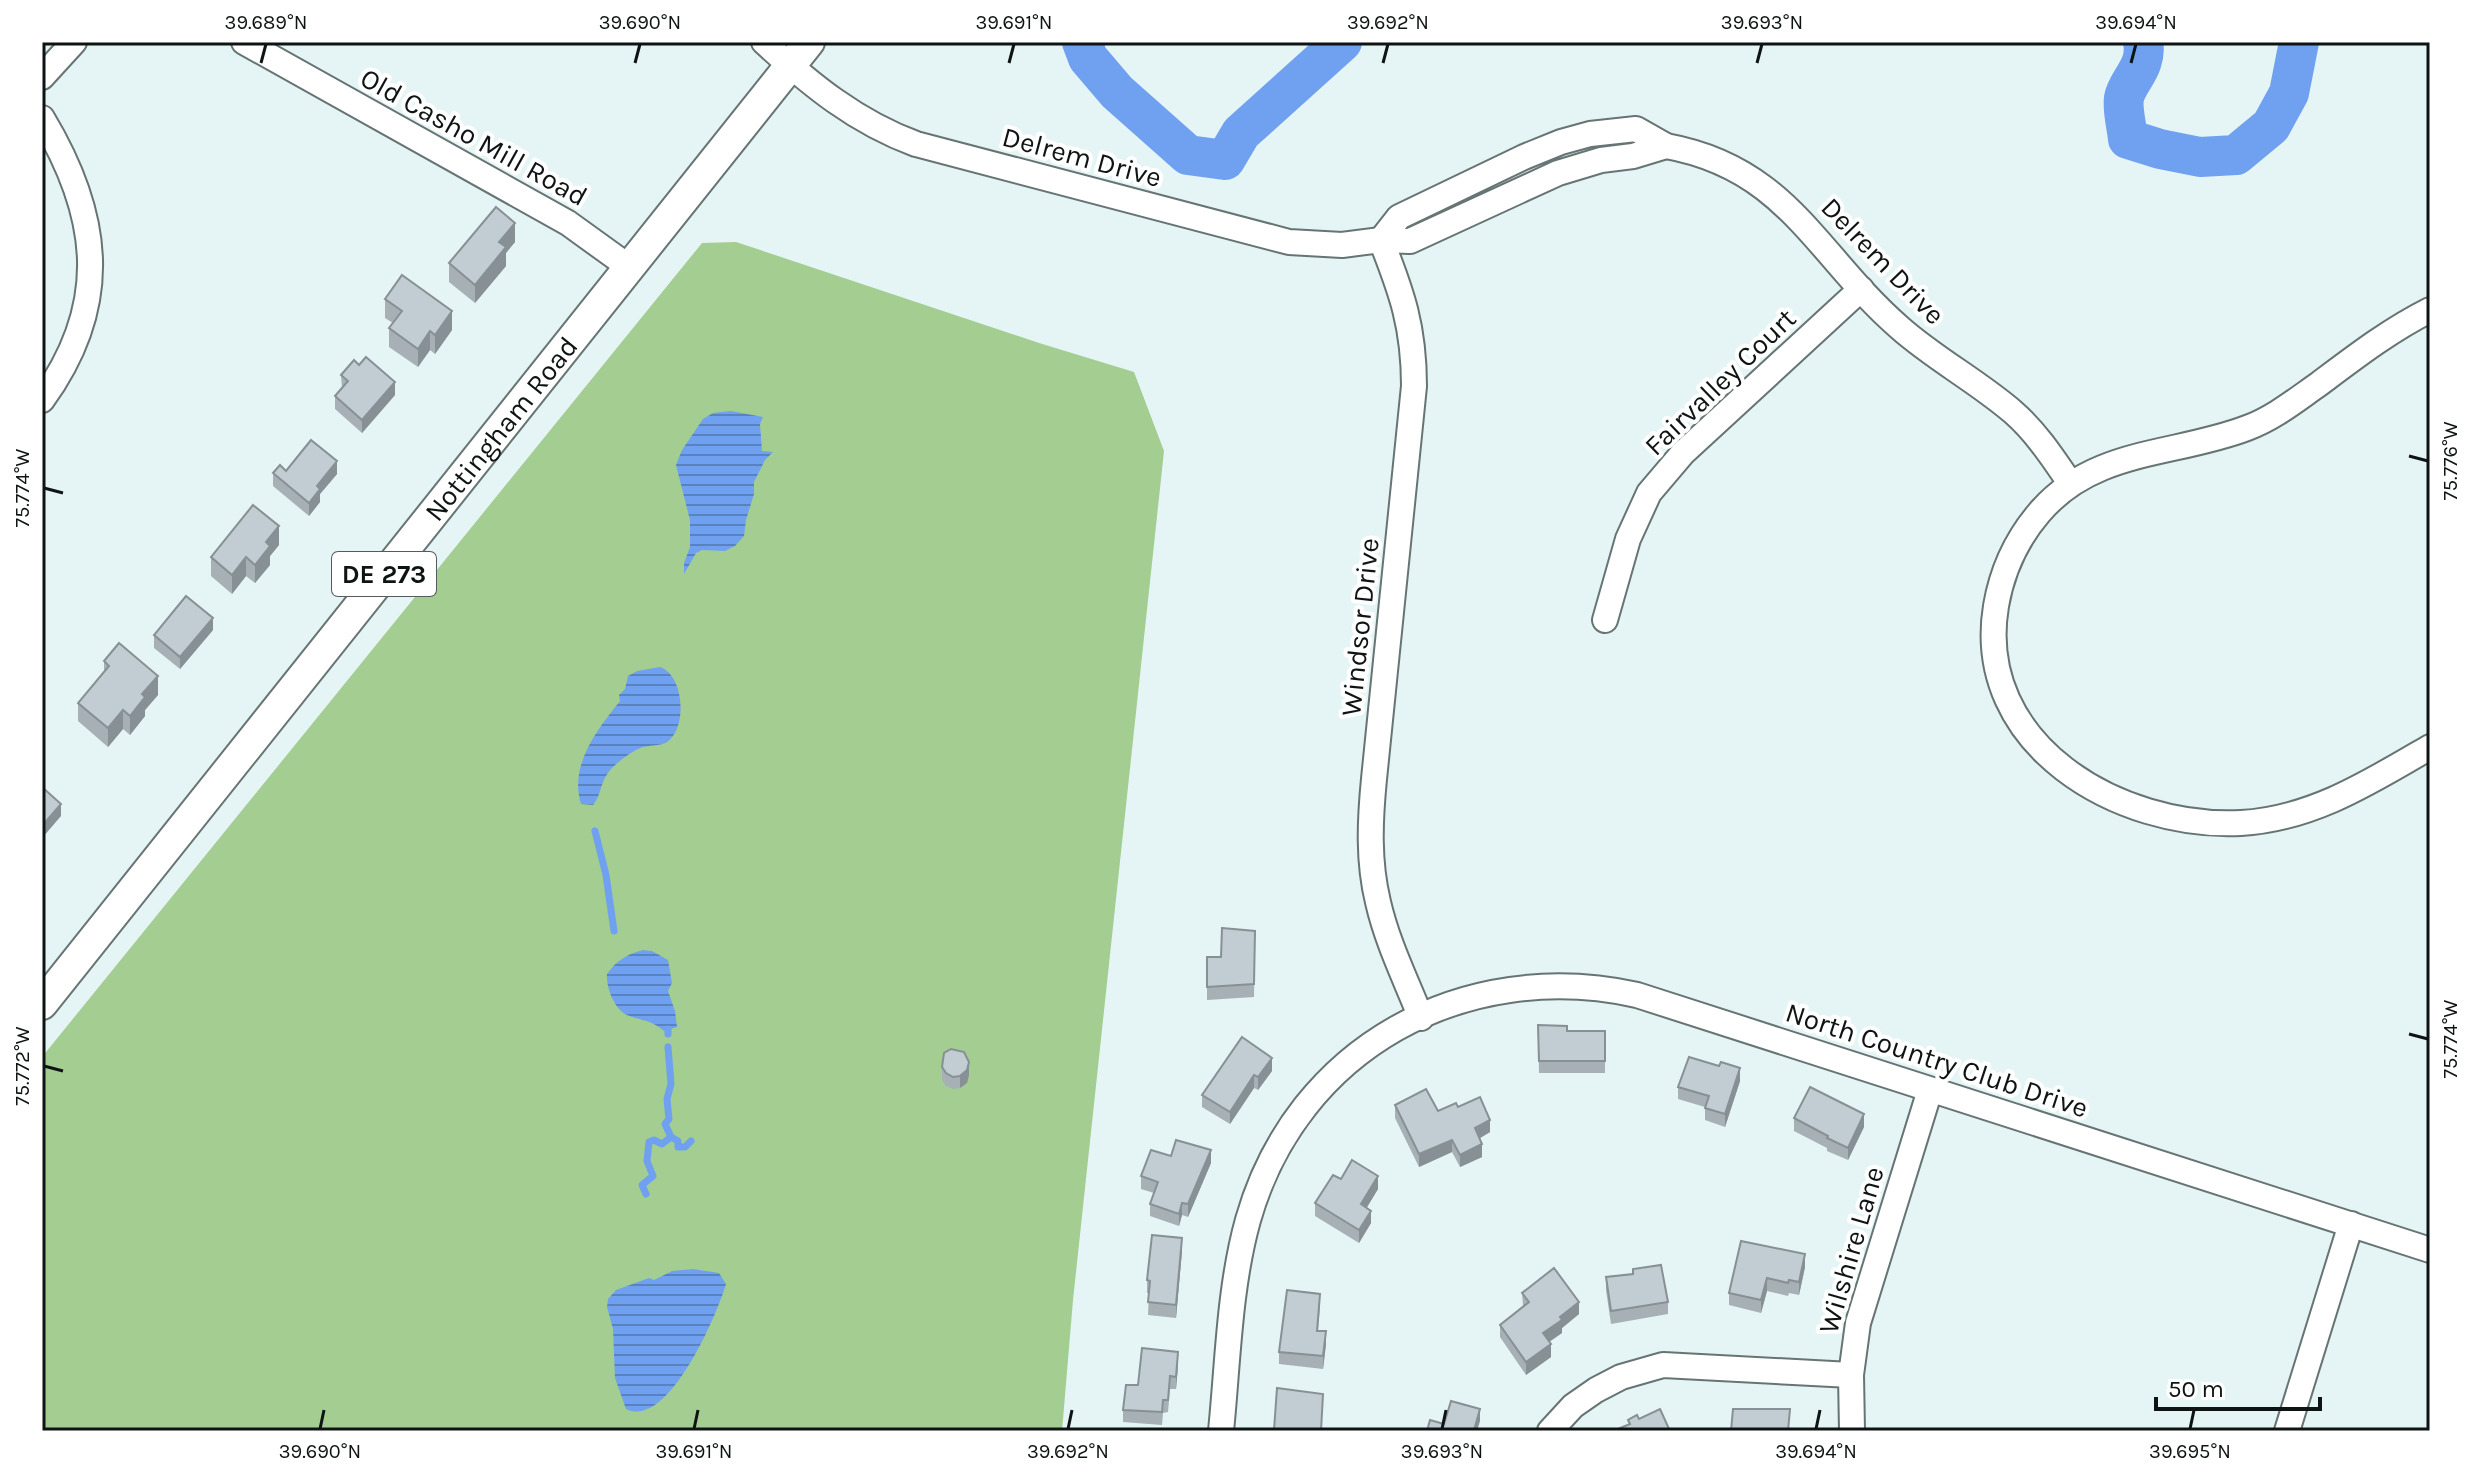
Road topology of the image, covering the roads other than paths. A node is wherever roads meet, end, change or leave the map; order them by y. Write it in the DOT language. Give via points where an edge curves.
graph roads {
  1 [pos="74,42"];
  2 [pos="244,42"];
  3 [pos="764,42"];
  4 [pos="809,42"];
  5 [pos="790,66"];
  6 [pos="42,77"];
  7 [pos="42,118"];
  8 [pos="1381,240"];
  9 [pos="629,267"];
  10 [pos="1861,289"];
  11 [pos="2430,310"];
  12 [pos="42,400"];
  13 [pos="2070,483"];
  14 [pos="1605,620"];
  15 [pos="2428,751"];
  16 [pos="42,1004"];
  17 [pos="1421,1018"];
  18 [pos="1930,1090"];
  19 [pos="2351,1224"];
  20 [pos="2430,1250"];
  21 [pos="1851,1375"];
  22 [pos="1221,1431"];
  23 [pos="1550,1431"];
  24 [pos="1852,1431"];
  25 [pos="2287,1431"];
  1 -- 6 [label="street"];
  2 -- 9 [label="street, Old Casho Mill Road" via="568,223"];
  3 -- 5 [label="street, Delrem Drive"];
  4 -- 5 [label="main road, Nottingham Road / DE 273"];
  5 -- 8 [label="street, Delrem Drive" via="852,114 916,144 1289,242 1342,245"];
  5 -- 9 [label="main road, Nottingham Road / DE 273"];
  7 -- 12 [label="street" via="77,191 90,256 85,315 76,343"];
  8 -- 10 [label="street, Delrem Drive" via="1399,217 1561,142 1636,129 1666,146 1714,158 1768,190"];
  8 -- 17 [label="street, Windsor Drive" via="1411,329 1414,386 1370,838 1378,901"];
  9 -- 16 [label="main road, Nottingham Road / DE 273"];
  10 -- 13 [label="street, Delrem Drive" via="1924,348 2015,413"];
  10 -- 14 [label="street, Fairvalley Court" via="1683,453 1649,493 1628,539"];
  11 -- 13 [label="street" via="2276,415 2247,428 2106,466"];
  13 -- 15 [label="street" via="2021,536 1999,589 1994,617 1996,658 2009,701 2024,728 2058,765 2106,795 2149,813 2241,823 2324,804"];
  17 -- 18 [label="street, North Country Club Drive" via="1510,988 1605,988 1673,1005"];
  17 -- 22 [label="street, North Country Club Drive" via="1363,1048 1326,1082 1291,1130 1258,1190 1241,1253"];
  18 -- 19 [label="street, North Country Club Drive"];
  18 -- 21 [label="street, Wilshire Lane" via="1868,1286"];
  19 -- 20 [label="street, North Country Club Drive"];
  19 -- 25 [label="street"];
  21 -- 23 [label="street" via="1663,1365 1596,1390"];
  21 -- 24 [label="street, Wilshire Lane"];
}
